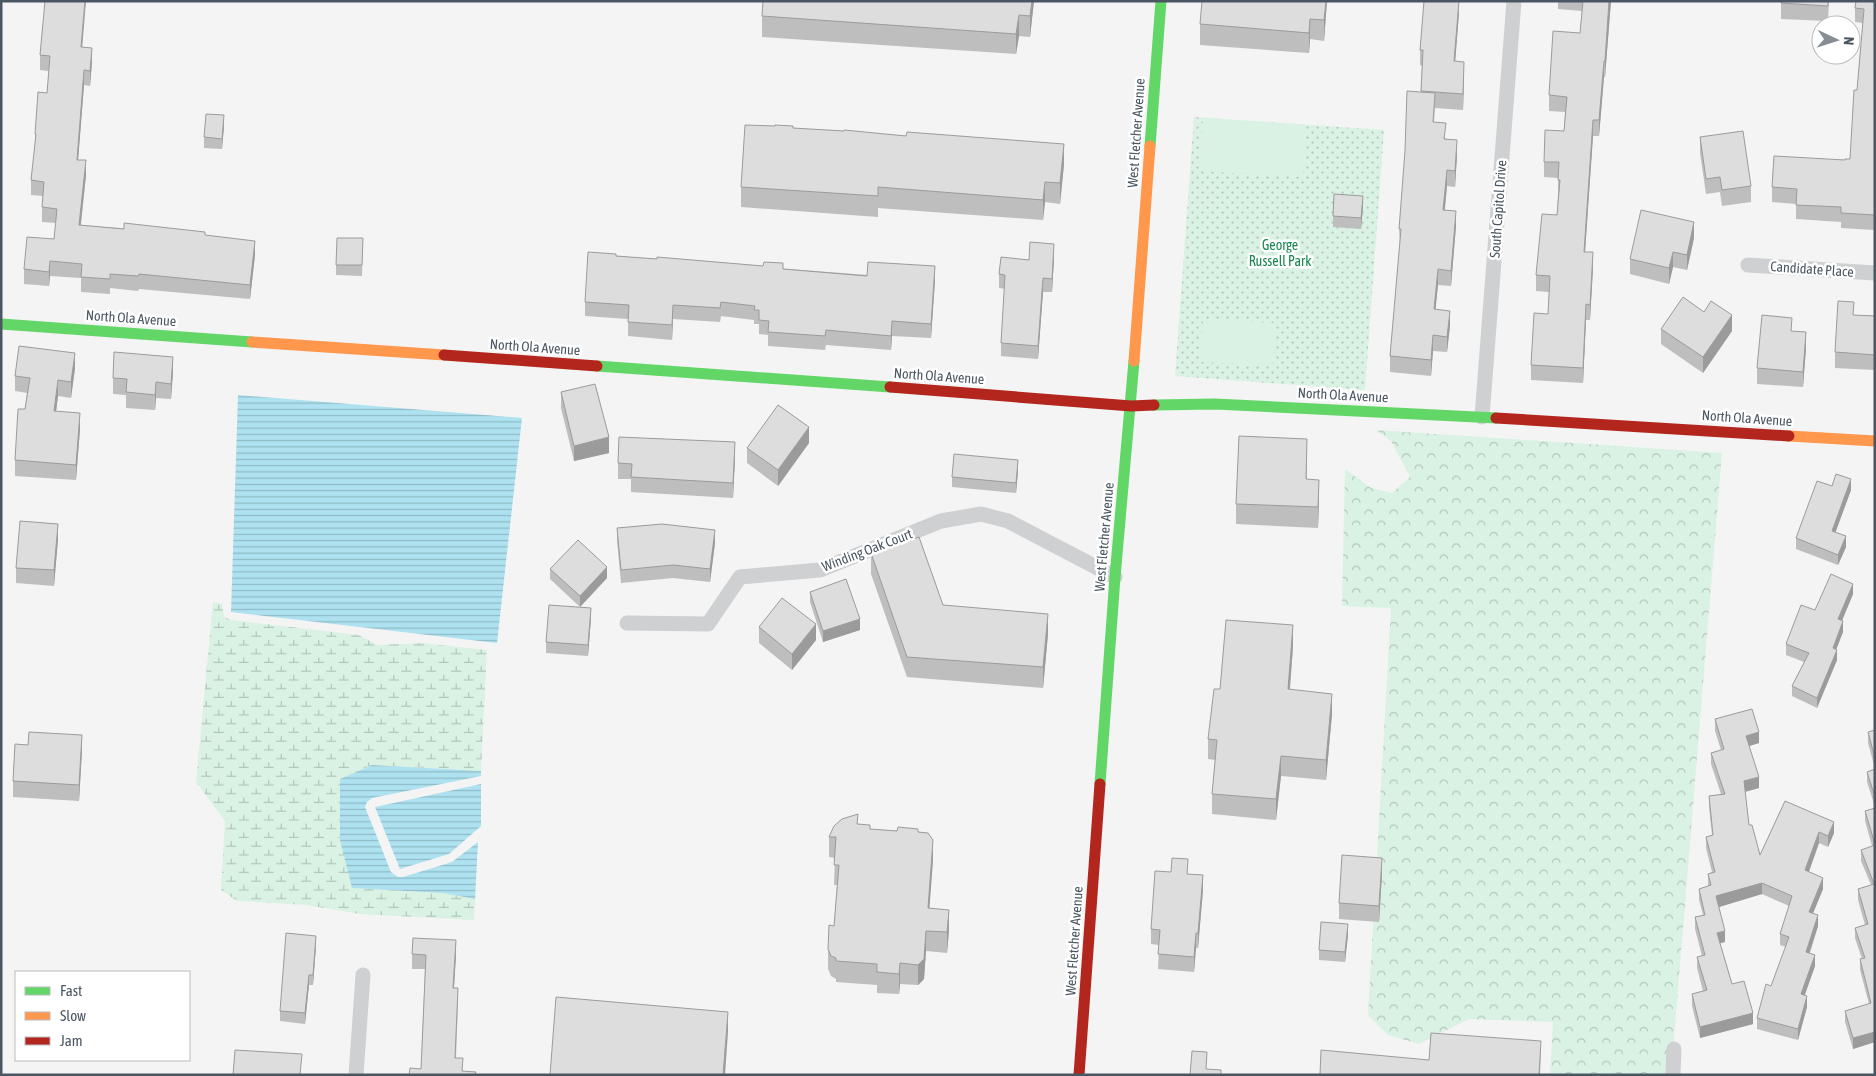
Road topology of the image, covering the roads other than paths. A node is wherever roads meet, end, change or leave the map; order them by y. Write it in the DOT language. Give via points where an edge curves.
graph roads {
  1 [pos="1161,1"];
  2 [pos="1514,1"];
  3 [pos="1748,265"];
  4 [pos="1875,273"];
  5 [pos="1,324"];
  6 [pos="1131,406"];
  7 [pos="1482,417"];
  8 [pos="1875,441"];
  9 [pos="1115,577"];
  10 [pos="627,623"];
  11 [pos="364,975"];
  12 [pos="1674,1049"];
  13 [pos="356,1075"];
  14 [pos="1079,1075"];
  15 [pos="1673,1075"];
  1 -- 6 [label="street, West Fletcher Avenue"];
  2 -- 7 [label="street, South Capitol Drive"];
  3 -- 4 [label="street, Candidate Place"];
  5 -- 6 [label="street, North Ola Avenue"];
  6 -- 7 [label="street, North Ola Avenue" via="1215,404"];
  6 -- 9 [label="street, West Fletcher Avenue"];
  7 -- 8 [label="street, North Ola Avenue"];
  9 -- 10 [label="street, Winding Oak Court" via="1008,521 981,514 941,521 820,570 740,577 708,624"];
  9 -- 14 [label="street, West Fletcher Avenue"];
  11 -- 13 [label="street"];
  12 -- 15 [label="street"];
}
